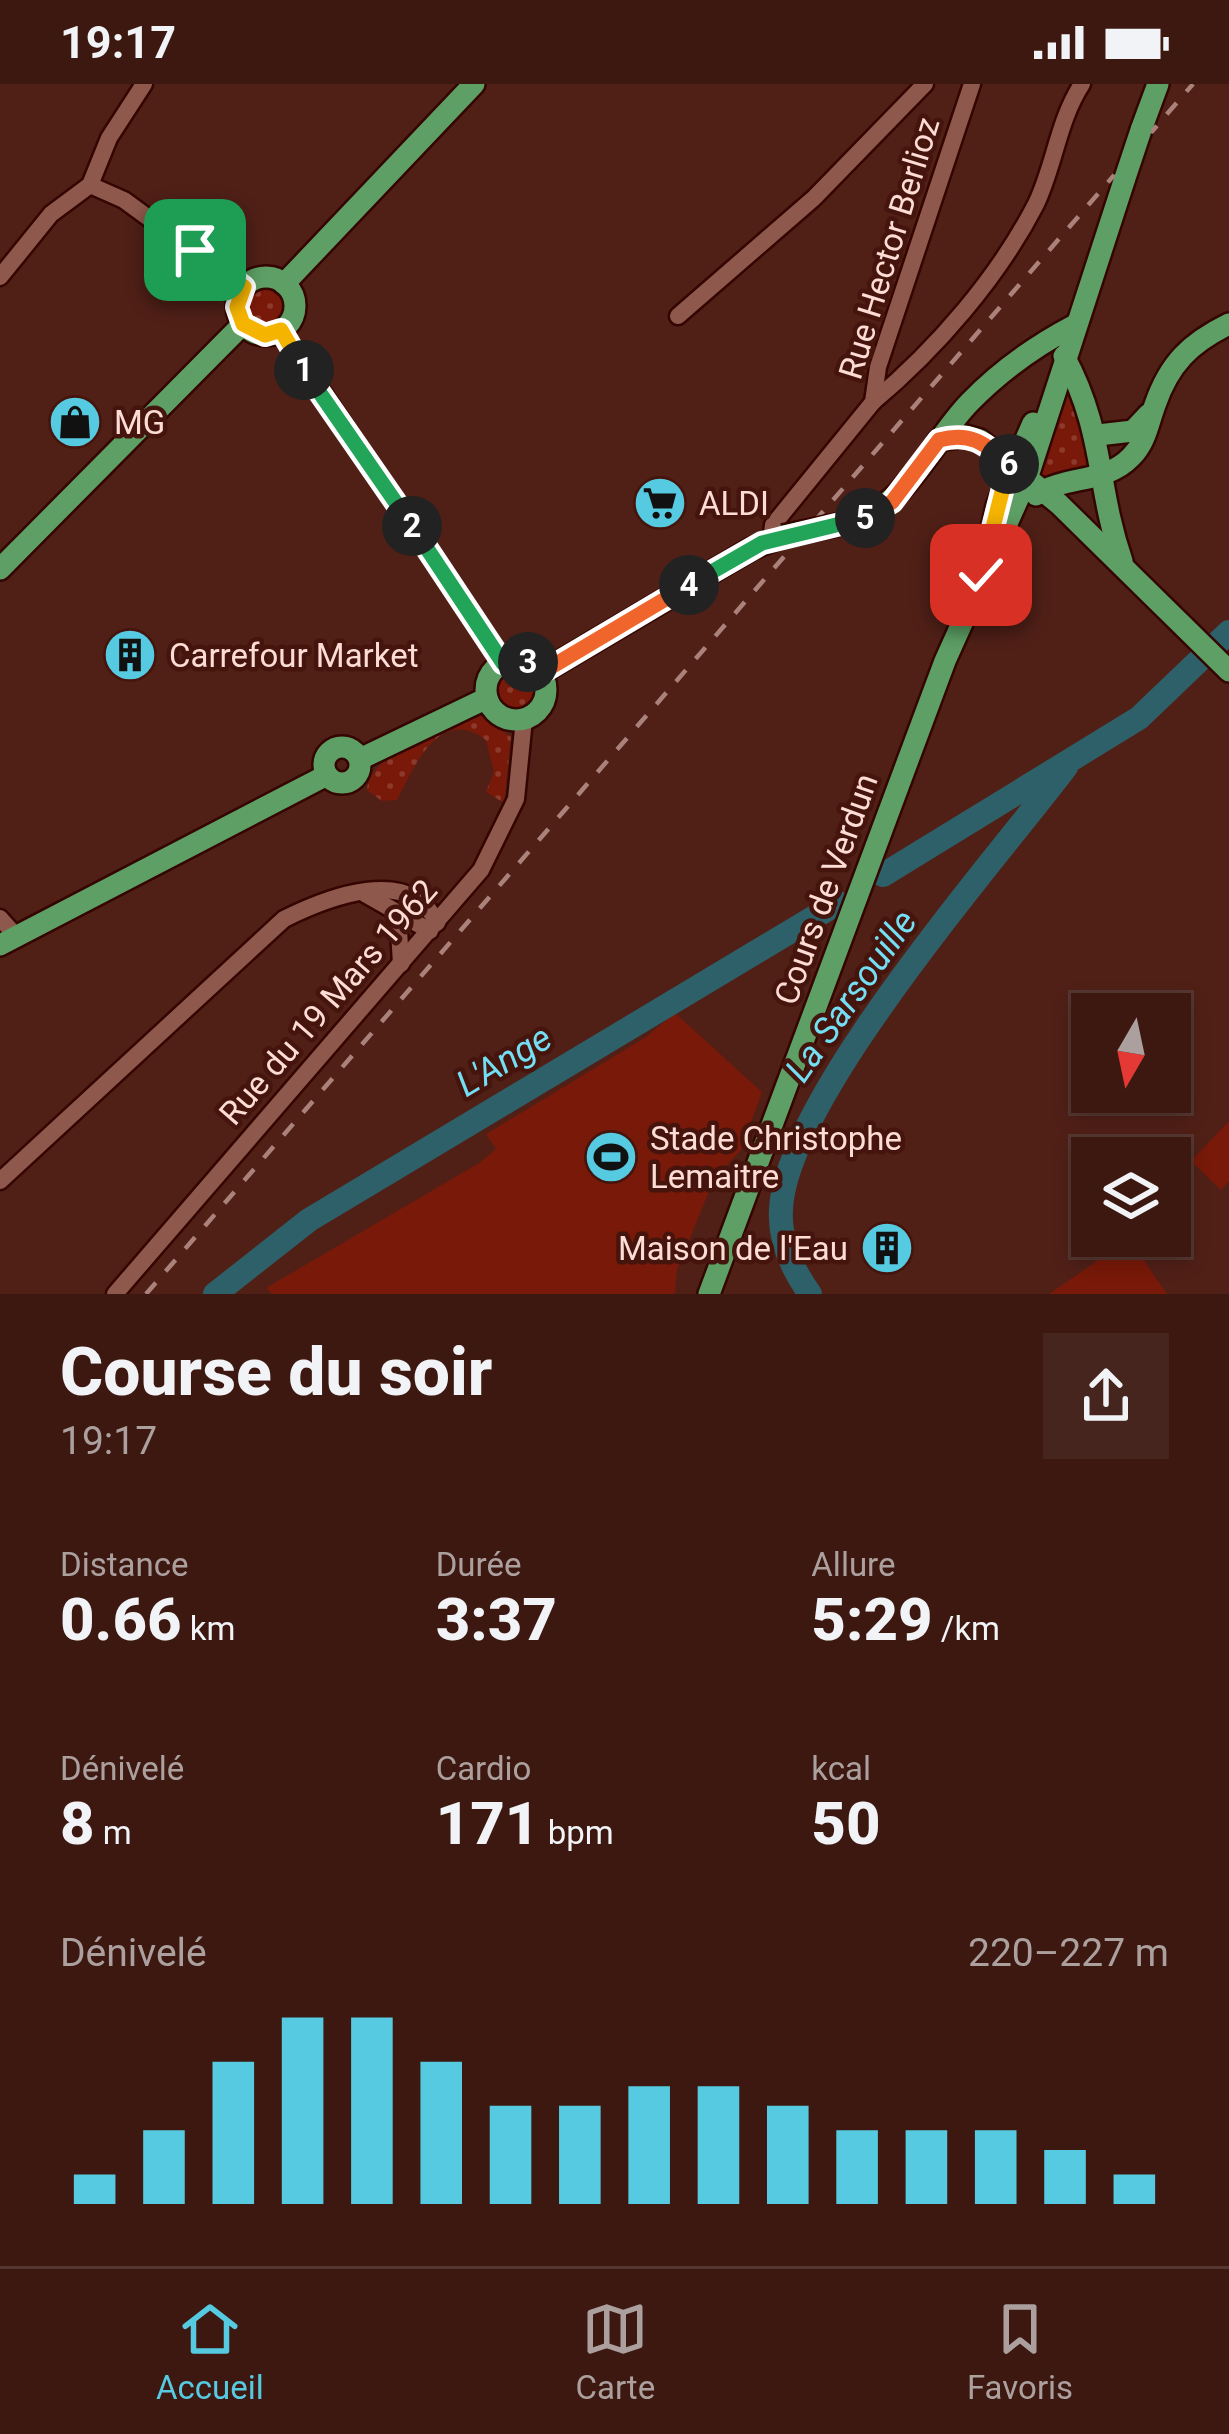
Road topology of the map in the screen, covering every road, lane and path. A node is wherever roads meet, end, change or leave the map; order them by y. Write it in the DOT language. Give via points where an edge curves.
graph roads {
  1 [pos="145,84"];
  2 [pos="474,84"];
  3 [pos="926,84"];
  4 [pos="972,84"];
  5 [pos="1082,84"];
  6 [pos="1158,84"];
  7 [pos="90,184"];
  8 [pos="0,277"];
  9 [pos="284,284"];
  10 [pos="244,287"];
  11 [pos="679,316"];
  12 [pos="243,324"];
  13 [pos="1229,324"];
  14 [pos="1075,325"];
  15 [pos="281,330"];
  16 [pos="1036,346"];
  17 [pos="1064,356"];
  18 [pos="873,403"];
  19 [pos="1154,407"];
  20 [pos="1097,435"];
  21 [pos="939,440"];
  22 [pos="1105,475"];
  23 [pos="1027,479"];
  24 [pos="777,538"];
  25 [pos="1124,567"];
  26 [pos="0,569"];
  27 [pos="981,575"];
  28 [pos="503,663"];
  29 [pos="1229,671"];
  30 [pos="541,673"];
  31 [pos="487,698"];
  32 [pos="524,719"];
  33 [pos="359,892"];
  34 [pos="461,896"];
  35 [pos="414,897"];
  36 [pos="398,913"];
  37 [pos="0,918"];
  38 [pos="433,927"];
  39 [pos="8,940"];
  40 [pos="401,964"];
  41 [pos="0,1181"];
  42 [pos="115,1294"];
  43 [pos="709,1294"];
  1 -- 7 [label="street"];
  2 -- 9 [label="main road"];
  3 -- 11 [label="street" via="814,198"];
  4 -- 18 [label="street, Rue Hector Berlioz"];
  5 -- 18 [label="street" via="1019,234 987,281"];
  6 -- 14 [label="main road, Cours de Verdun, bridge"];
  7 -- 8 [label="street" via="51,214"];
  7 -- 10 [label="street"];
  9 -- 10 [label="main road" via="262,278"];
  9 -- 15 [label="main road" via="294,309"];
  10 -- 12 [label="main road" via="237,307"];
  12 -- 15 [label="main road" via="265,335"];
  12 -- 26 [label="main road"];
  13 -- 19 [label="main road" via="1187,348"];
  14 -- 16 [label="main road"];
  14 -- 17 [label="main road, Cours de Verdun"];
  15 -- 28 [label="street"];
  16 -- 17 [label="main road"];
  16 -- 21 [label="main road"];
  17 -- 20 [label="main road"];
  17 -- 23 [label="main road, Cours de Verdun"];
  18 -- 24 [label="street, Rue Hector Berlioz" via="773,525"];
  19 -- 20 [label="main road" via="1133,431"];
  19 -- 22 [label="main road" via="1137,451"];
  20 -- 22 [label="main road"];
  21 -- 23 [label="main road" via="980,440"];
  21 -- 24 [label="main road, bridge" via="892,502 846,523"];
  22 -- 23 [label="main road"];
  22 -- 25 [label="main road"];
  23 -- 25 [label="main road"];
  23 -- 27 [label="main road, Cours de Verdun"];
  23 -- 27 [label="main road, Cours de Verdun"];
  24 -- 30 [label="main road"];
  25 -- 29 [label="main road"];
  27 -- 43 [label="main road, Cours de Verdun"];
  28 -- 30 [label="main road" via="526,662"];
  28 -- 31 [label="main road" via="489,677"];
  30 -- 32 [label="main road" via="546,696"];
  31 -- 32 [label="main road" via="504,717"];
  31 -- 39 [label="main road" via="359,759 350,781 327,775"];
  32 -- 34 [label="street, Rue du 19 Mars 1962" via="516,799"];
  33 -- 35 [label="street"];
  33 -- 36 [label="street"];
  33 -- 41 [label="street" via="284,919"];
  34 -- 35 [label="street"];
  34 -- 38 [label="street, Rue du 19 Mars 1962"];
  35 -- 38 [label="street" via="430,908"];
  36 -- 38 [label="street"];
  36 -- 40 [label="street"];
  37 -- 39 [label="street"];
  38 -- 40 [label="street, Rue du 19 Mars 1962"];
  40 -- 42 [label="street, Rue du 19 Mars 1962"];
}
